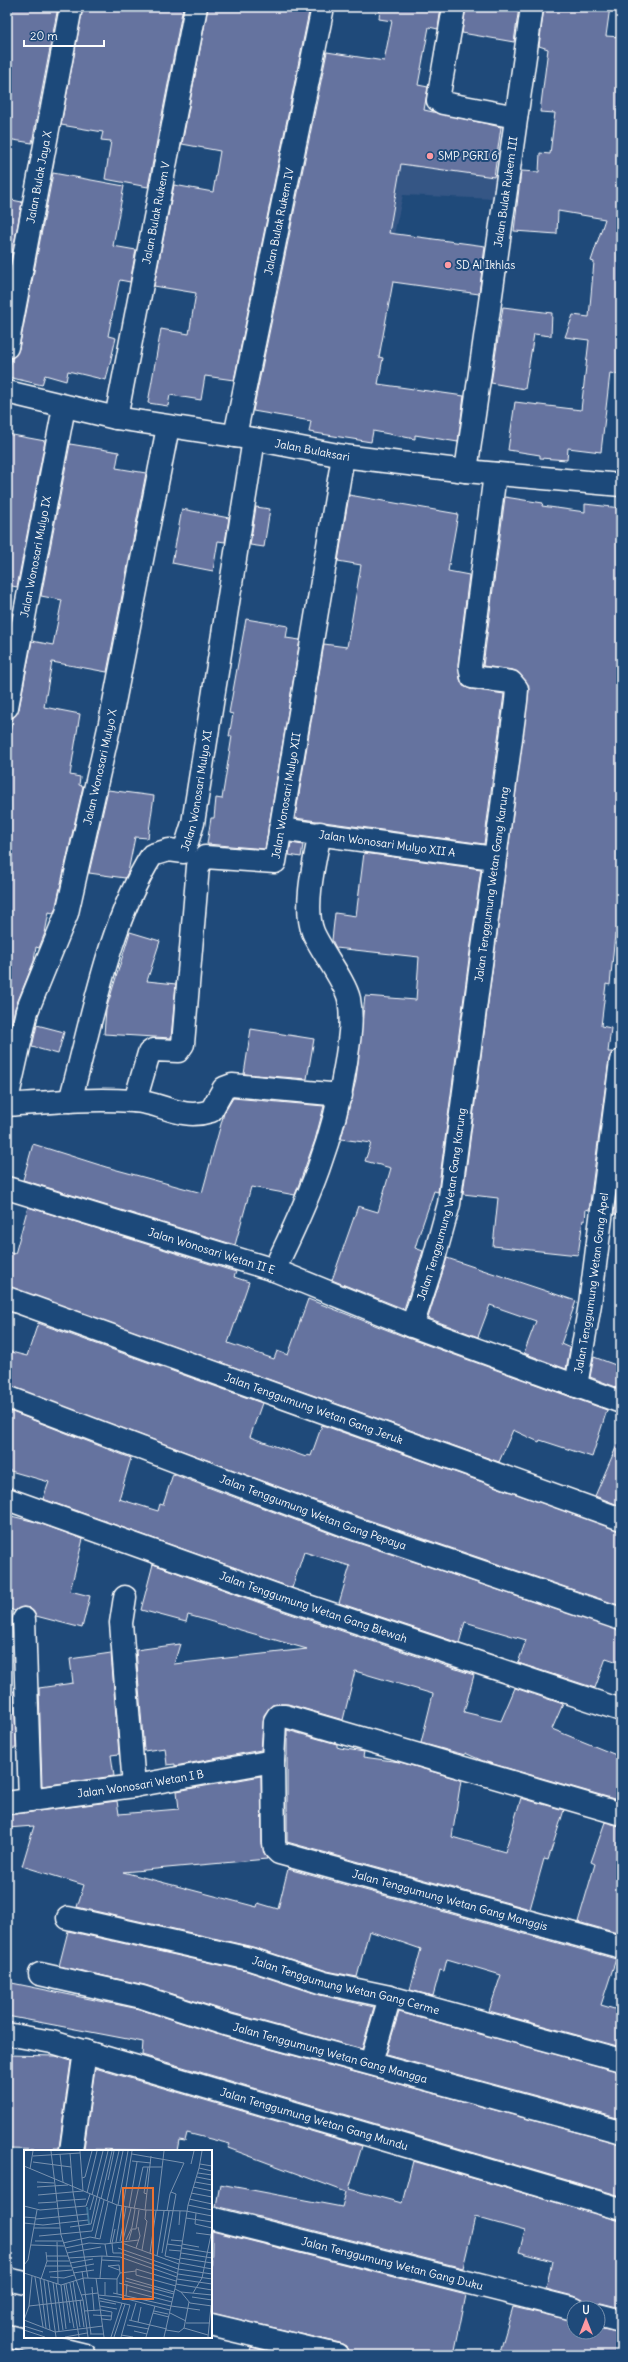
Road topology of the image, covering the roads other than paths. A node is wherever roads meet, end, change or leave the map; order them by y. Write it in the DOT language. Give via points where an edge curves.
graph roads {
  1 [pos="71,7"];
  2 [pos="196,7"];
  3 [pos="323,7"];
  4 [pos="454,7"];
  5 [pos="532,7"];
  6 [pos="516,116"];
  7 [pos="7,347"];
  8 [pos="7,392"];
  9 [pos="64,407"];
  10 [pos="116,418"];
  11 [pos="168,427"];
  12 [pos="245,438"];
  13 [pos="343,456"];
  14 [pos="466,471"];
  15 [pos="495,474"];
  16 [pos="621,485"];
  17 [pos="7,707"];
  18 [pos="280,829"];
  19 [pos="320,833"];
  20 [pos="184,852"];
  21 [pos="205,857"];
  22 [pos="494,858"];
  23 [pos="621,1061"];
  24 [pos="341,1095"];
  25 [pos="7,1100"];
  26 [pos="70,1101"];
  27 [pos="135,1101"];
  28 [pos="7,1105"];
  29 [pos="7,1188"];
  30 [pos="274,1270"];
  31 [pos="7,1298"];
  32 [pos="412,1326"];
  33 [pos="576,1386"];
  34 [pos="7,1397"];
  35 [pos="621,1402"];
  36 [pos="7,1499"];
  37 [pos="621,1519"];
  38 [pos="125,1597"];
  39 [pos="621,1619"];
  40 [pos="24,1620"];
  41 [pos="621,1710"];
  42 [pos="273,1761"];
  43 [pos="134,1786"];
  44 [pos="30,1800"];
  45 [pos="7,1803"];
  46 [pos="621,1814"];
  47 [pos="68,1918"];
  48 [pos="621,1947"];
  49 [pos="40,1974"];
  50 [pos="390,1996"];
  51 [pos="7,2034"];
  52 [pos="85,2052"];
  53 [pos="621,2060"];
  54 [pos="371,2063"];
  55 [pos="621,2132"];
  56 [pos="71,2150"];
  57 [pos="621,2209"];
  58 [pos="212,2218"];
  59 [pos="7,2279"];
  60 [pos="24,2283"];
  61 [pos="566,2307"];
  62 [pos="606,2317"];
  63 [pos="621,2321"];
  64 [pos="212,2325"];
  65 [pos="7,2336"];
  66 [pos="85,2355"];
  67 [pos="337,2355"];
  1 -- 7 [label="street, Jalan Bulak Jaya X"];
  2 -- 10 [label="street, Jalan Bulak Rukem V"];
  3 -- 12 [label="street, Jalan Bulak Rukem IV"];
  4 -- 6 [label="street" via="438,100"];
  5 -- 6 [label="street, Jalan Bulak Rukem III"];
  6 -- 14 [label="street, Jalan Bulak Rukem III"];
  8 -- 9 [label="street, Jalan Bulaksari"];
  9 -- 10 [label="street, Jalan Bulaksari"];
  9 -- 17 [label="street, Jalan Wonosari Mulyo IX"];
  10 -- 11 [label="street, Jalan Bulaksari"];
  11 -- 12 [label="street, Jalan Bulaksari"];
  11 -- 25 [label="street, Jalan Wonosari Mulyo X" via="109,728 67,913 27,1011"];
  12 -- 13 [label="street, Jalan Bulaksari"];
  12 -- 20 [label="street, Jalan Wonosari Mulyo XI" via="193,823"];
  13 -- 14 [label="street, Jalan Bulaksari"];
  13 -- 18 [label="street, Jalan Wonosari Mulyo XII"];
  14 -- 15 [label="street, Jalan Bulaksari"];
  15 -- 16 [label="street, Jalan Bulaksari"];
  15 -- 22 [label="street, Jalan Tenggumung Wetan Gang Karung" via="470,666 472,677 511,682 517,689"];
  18 -- 19 [label="street, Jalan Wonosari Mulyo XII A"];
  18 -- 21 [label="street, Jalan Wonosari Mulyo XII" via="275,862"];
  19 -- 22 [label="street, Jalan Wonosari Mulyo XII A"];
  19 -- 24 [label="street" via="311,880 311,919 313,931 348,997 351,1021"];
  20 -- 21 [label="street"];
  20 -- 26 [label="street, Jalan Wonosari Mulyo XI" via="169,850 152,855 141,872 115,935"];
  21 -- 27 [label="street" via="198,866 197,874 183,1044 178,1050 153,1050 149,1053"];
  22 -- 32 [label="street, Jalan Tenggumung Wetan Gang Karung" via="449,1204"];
  23 -- 33 [label="street, Jalan Tenggumung Wetan Gang Apel" via="590,1304"];
  24 -- 27 [label="street" via="232,1085 224,1088 211,1111 199,1115 180,1114"];
  24 -- 30 [label="street" via="312,1189"];
  26 -- 27 [label="street"];
  26 -- 28 [label="street"];
  29 -- 30 [label="street, Jalan Wonosari Wetan II E"];
  30 -- 32 [label="street, Jalan Wonosari Wetan II E"];
  31 -- 37 [label="street, Jalan Tenggumung Wetan Gang Jeruk"];
  32 -- 33 [label="street, Jalan Wonosari Wetan II E"];
  33 -- 35 [label="street, Jalan Wonosari Wetan II E"];
  34 -- 39 [label="street, Jalan Tenggumung Wetan Gang Pepaya" via="347,1526"];
  36 -- 41 [label="street, Jalan Tenggumung Wetan Gang Blewah" via="290,1600"];
  38 -- 43 [label="street" via="121,1623"];
  40 -- 44 [label="street"];
  42 -- 43 [label="street, Jalan Wonosari Wetan I B"];
  42 -- 46 [label="street" via="275,1721 278,1716 285,1716"];
  42 -- 48 [label="street, Jalan Tenggumung Wetan Gang Manggis" via="274,1843 279,1852"];
  43 -- 44 [label="street, Jalan Wonosari Wetan I B"];
  44 -- 45 [label="street, Jalan Wonosari Wetan I B"];
  47 -- 50 [label="street, Jalan Tenggumung Wetan Gang Cerme" via="250,1959 324,1983"];
  49 -- 54 [label="street, Jalan Tenggumung Wetan Gang Mangga" via="142,1997 228,2025"];
  50 -- 53 [label="street, Jalan Tenggumung Wetan Gang Cerme"];
  50 -- 54 [label="street"];
  51 -- 52 [label="street, Jalan Tenggumung Wetan Gang Mundu" via="52,2042"];
  52 -- 56 [label="street"];
  52 -- 57 [label="street, Jalan Tenggumung Wetan Gang Mundu"];
  54 -- 55 [label="street, Jalan Tenggumung Wetan Gang Mangga"];
  58 -- 61 [label="street, Jalan Tenggumung Wetan Gang Duku"];
  59 -- 60 [label="street"];
  62 -- 63 [label="street"];
  64 -- 67 [label="street"];
  65 -- 66 [label="street"];
}
